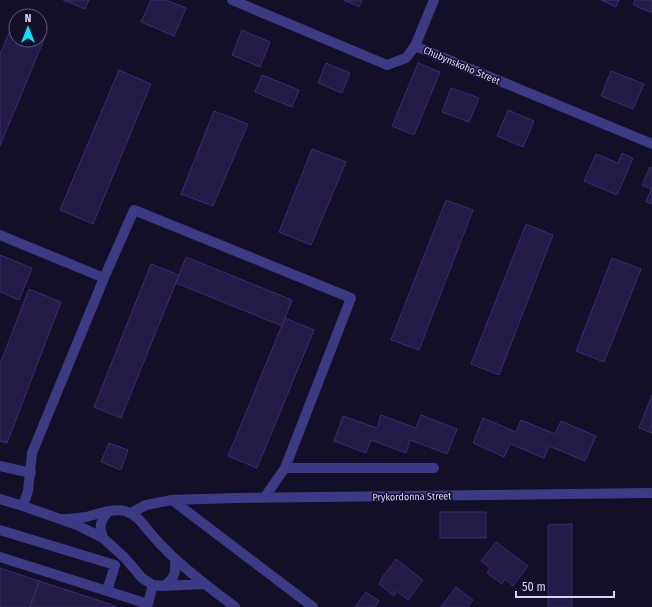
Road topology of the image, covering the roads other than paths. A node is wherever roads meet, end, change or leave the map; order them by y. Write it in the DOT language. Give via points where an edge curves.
graph roads {
  1 [pos="232,0"];
  2 [pos="434,0"];
  3 [pos="415,46"];
  4 [pos="652,144"];
  5 [pos="0,234"];
  6 [pos="104,278"];
  7 [pos="0,466"];
  8 [pos="285,468"];
  9 [pos="434,468"];
  10 [pos="31,473"];
  11 [pos="652,494"];
  12 [pos="264,498"];
  13 [pos="0,499"];
  14 [pos="172,500"];
  15 [pos="23,506"];
  16 [pos="108,512"];
  17 [pos="131,513"];
  18 [pos="62,520"];
  19 [pos="0,530"];
  20 [pos="103,538"];
  21 [pos="0,557"];
  22 [pos="175,559"];
  23 [pos="204,584"];
  24 [pos="159,586"];
  25 [pos="107,591"];
  26 [pos="147,606"];
  27 [pos="235,607"];
  28 [pos="313,607"];
  1 -- 3 [label="street, Chubynskoho Street" via="387,65 406,58"];
  2 -- 3 [label="street"];
  3 -- 4 [label="street, Chubynskoho Street"];
  5 -- 6 [label="street"];
  6 -- 8 [label="street" via="134,210 351,298"];
  6 -- 10 [label="street" via="32,454"];
  7 -- 10 [label="street"];
  8 -- 9 [label="street"];
  8 -- 12 [label="street"];
  10 -- 15 [label="street"];
  11 -- 12 [label="street, Prykordonna Street"];
  12 -- 14 [label="street, Prykordonna Street"];
  13 -- 15 [label="street"];
  14 -- 17 [label="street, Prykordonna Street" via="146,505"];
  14 -- 28 [label="street"];
  15 -- 18 [label="street"];
  16 -- 17 [label="street" via="116,510"];
  16 -- 18 [label="street"];
  16 -- 20 [label="street" via="101,524"];
  17 -- 22 [label="street"];
  18 -- 20 [label="street"];
  19 -- 25 [label="street" via="115,565"];
  20 -- 24 [label="street" via="126,558 142,578"];
  21 -- 25 [label="street"];
  22 -- 23 [label="street"];
  22 -- 24 [label="street" via="174,577"];
  23 -- 24 [label="street"];
  23 -- 27 [label="street"];
  24 -- 26 [label="street"];
  25 -- 26 [label="street"];
}
